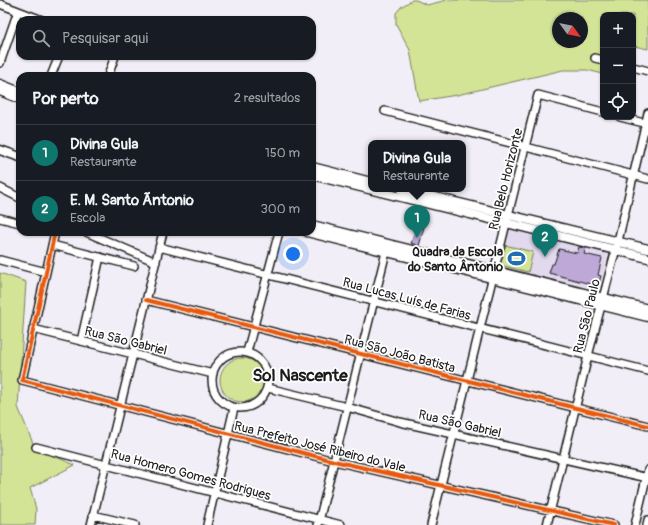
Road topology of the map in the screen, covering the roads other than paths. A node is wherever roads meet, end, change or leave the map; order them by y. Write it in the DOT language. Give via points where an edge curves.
graph roads {
  1 [pos="0,4"];
  2 [pos="18,11"];
  3 [pos="16,16"];
  4 [pos="31,16"];
  5 [pos="16,17"];
  6 [pos="595,58"];
  7 [pos="600,59"];
  8 [pos="57,60"];
  9 [pos="114,60"];
  10 [pos="0,62"];
  11 [pos="636,68"];
  12 [pos="648,71"];
  13 [pos="53,72"];
  14 [pos="109,72"];
  15 [pos="0,84"];
  16 [pos="16,90"];
  17 [pos="0,91"];
  18 [pos="16,97"];
  19 [pos="385,111"];
  20 [pos="600,111"];
  21 [pos="648,113"];
  22 [pos="632,120"];
  23 [pos="647,124"];
  24 [pos="526,147"];
  25 [pos="0,150"];
  26 [pos="16,156"];
  27 [pos="316,168"];
  28 [pos="316,176"];
  29 [pos="633,176"];
  30 [pos="648,179"];
  31 [pos="368,181"];
  32 [pos="0,188"];
  33 [pos="368,188"];
  34 [pos="388,192"];
  35 [pos="413,192"];
  36 [pos="16,196"];
  37 [pos="0,218"];
  38 [pos="508,219"];
  39 [pos="16,222"];
  40 [pos="316,226"];
  41 [pos="543,228"];
  42 [pos="316,234"];
  43 [pos="54,236"];
  44 [pos="95,236"];
  45 [pos="162,236"];
  46 [pos="278,236"];
  47 [pos="618,241"];
  48 [pos="52,245"];
  49 [pos="159,247"];
  50 [pos="387,248"];
  51 [pos="648,249"];
  52 [pos="615,250"];
  53 [pos="100,257"];
  54 [pos="648,258"];
  55 [pos="0,260"];
  56 [pos="156,262"];
  57 [pos="134,266"];
  58 [pos="46,272"];
  59 [pos="494,274"];
  60 [pos="268,275"];
  61 [pos="604,298"];
  62 [pos="146,300"];
  63 [pos="373,301"];
  64 [pos="602,306"];
  65 [pos="648,309"];
  66 [pos="648,317"];
  67 [pos="254,326"];
  68 [pos="33,329"];
  69 [pos="480,329"];
  70 [pos="81,341"];
  71 [pos="247,352"];
  72 [pos="361,353"];
  73 [pos="133,354"];
  74 [pos="588,356"];
  75 [pos="648,371"];
  76 [pos="213,374"];
  77 [pos="467,381"];
  78 [pos="268,388"];
  79 [pos="120,405"];
  80 [pos="347,407"];
  81 [pos="576,407"];
  82 [pos="234,408"];
  83 [pos="648,426"];
  84 [pos="228,434"];
  85 [pos="454,434"];
  86 [pos="36,447"];
  87 [pos="563,459"];
  88 [pos="334,461"];
  89 [pos="105,464"];
  90 [pos="648,470"];
  91 [pos="647,478"];
  92 [pos="441,485"];
  93 [pos="215,493"];
  94 [pos="550,510"];
  95 [pos="94,515"];
  96 [pos="648,520"];
  97 [pos="318,522"];
  98 [pos="91,525"];
  99 [pos="135,525"];
  100 [pos="207,525"];
  101 [pos="341,525"];
  102 [pos="431,525"];
  103 [pos="547,525"];
  104 [pos="614,525"];
  105 [pos="635,525"];
  106 [pos="647,525"];
  1 -- 2 [label="street"];
  2 -- 3 [label="street"];
  2 -- 4 [label="street"];
  5 -- 10 [label="street"];
  6 -- 7 [label="street"];
  8 -- 13 [label="street"];
  9 -- 14 [label="street"];
  11 -- 12 [label="street"];
  15 -- 16 [label="street"];
  17 -- 18 [label="street"];
  19 -- 24 [label="street"];
  20 -- 24 [label="street, Rua Belo Horizonte" via="538,95"];
  21 -- 23 [label="street, Rua São Paulo"];
  22 -- 23 [label="street"];
  23 -- 29 [label="street, Rua São Paulo"];
  24 -- 29 [label="street"];
  24 -- 38 [label="street, Rua Belo Horizonte"];
  25 -- 26 [label="street"];
  27 -- 31 [label="street"];
  28 -- 33 [label="street"];
  29 -- 30 [label="street"];
  29 -- 47 [label="street, Rua São Paulo"];
  32 -- 36 [label="street"];
  34 -- 38 [label="street"];
  35 -- 38 [label="street"];
  37 -- 39 [label="street"];
  38 -- 41 [label="street"];
  38 -- 59 [label="street, Rua Belo Horizonte"];
  40 -- 50 [label="street"];
  41 -- 47 [label="street"];
  41 -- 52 [label="street"];
  42 -- 50 [label="street"];
  43 -- 48 [label="street"];
  44 -- 56 [label="street"];
  45 -- 49 [label="street"];
  46 -- 60 [label="street"];
  47 -- 51 [label="street"];
  47 -- 52 [label="street, Rua São Paulo"];
  48 -- 53 [label="street"];
  48 -- 58 [label="street"];
  49 -- 56 [label="street"];
  49 -- 60 [label="street, Rua Lucas Luís de Farias"];
  50 -- 59 [label="street"];
  50 -- 63 [label="street"];
  52 -- 54 [label="street"];
  52 -- 61 [label="street, Rua São Paulo"];
  53 -- 57 [label="street"];
  53 -- 70 [label="street"];
  55 -- 58 [label="street"];
  56 -- 62 [label="street"];
  58 -- 68 [label="street"];
  59 -- 61 [label="street"];
  59 -- 64 [label="street"];
  59 -- 69 [label="street, Rua Belo Horizonte"];
  60 -- 63 [label="street, Rua Lucas Luís de Farias"];
  60 -- 67 [label="street"];
  61 -- 64 [label="street, Rua São Paulo"];
  61 -- 65 [label="street"];
  62 -- 67 [label="street, Rua São João Batista"];
  62 -- 73 [label="street"];
  63 -- 69 [label="street, Rua Lucas Luís de Farias"];
  63 -- 72 [label="street"];
  64 -- 66 [label="street"];
  64 -- 74 [label="street, Rua São Paulo"];
  67 -- 71 [label="street"];
  67 -- 72 [label="street, Rua São João Batista"];
  68 -- 70 [label="street, Rua São Gabriel"];
  68 -- 79 [label="street, Rua Prefeito José Ribeiro do Vale" via="22,380"];
  69 -- 74 [label="street, Rua Lucas Luís de Farias"];
  69 -- 77 [label="street, Rua Belo Horizonte"];
  70 -- 73 [label="street, Rua São Gabriel"];
  71 -- 76 [label="street" via="238,352 222,358"];
  71 -- 78 [label="street" via="265,366 269,379"];
  72 -- 77 [label="street, Rua São João Batista"];
  72 -- 80 [label="street"];
  73 -- 76 [label="street, Rua São Gabriel"];
  73 -- 79 [label="street"];
  74 -- 75 [label="street, Rua Lucas Luís de Farias"];
  74 -- 81 [label="street, Rua São Paulo"];
  76 -- 82 [label="street" via="214,391 219,399"];
  77 -- 81 [label="street, Rua São João Batista"];
  77 -- 85 [label="street, Rua Belo Horizonte"];
  78 -- 80 [label="street, Rua São Gabriel"];
  78 -- 82 [label="street" via="258,402 251,406"];
  79 -- 84 [label="street, Rua Prefeito José Ribeiro do Vale"];
  79 -- 89 [label="street"];
  80 -- 85 [label="street, Rua São Gabriel"];
  80 -- 88 [label="street"];
  81 -- 83 [label="street, Rua São João Batista"];
  81 -- 87 [label="street, Rua São Paulo"];
  82 -- 84 [label="street"];
  84 -- 88 [label="street, Rua Prefeito José Ribeiro do Vale"];
  84 -- 93 [label="street"];
  85 -- 87 [label="street, Rua São Gabriel"];
  85 -- 92 [label="street, Rua Belo Horizonte"];
  86 -- 89 [label="street, Rua Homero Gomes Rodrigues"];
  87 -- 91 [label="street, Rua São Gabriel"];
  87 -- 94 [label="street, Rua São Paulo"];
  88 -- 92 [label="street, Rua Prefeito José Ribeiro do Vale"];
  88 -- 97 [label="street"];
  89 -- 93 [label="street, Rua Homero Gomes Rodrigues"];
  89 -- 95 [label="street"];
  90 -- 91 [label="street"];
  91 -- 105 [label="street"];
  92 -- 94 [label="street, Rua Prefeito José Ribeiro do Vale"];
  92 -- 102 [label="street, Rua Belo Horizonte"];
  93 -- 97 [label="street, Rua Homero Gomes Rodrigues"];
  93 -- 100 [label="street"];
  94 -- 103 [label="street, Rua São Paulo"];
  94 -- 104 [label="street, Rua Prefeito José Ribeiro do Vale"];
  95 -- 98 [label="street"];
  95 -- 99 [label="street"];
  96 -- 106 [label="street"];
  97 -- 101 [label="street, Rua Homero Gomes Rodrigues"];
}
